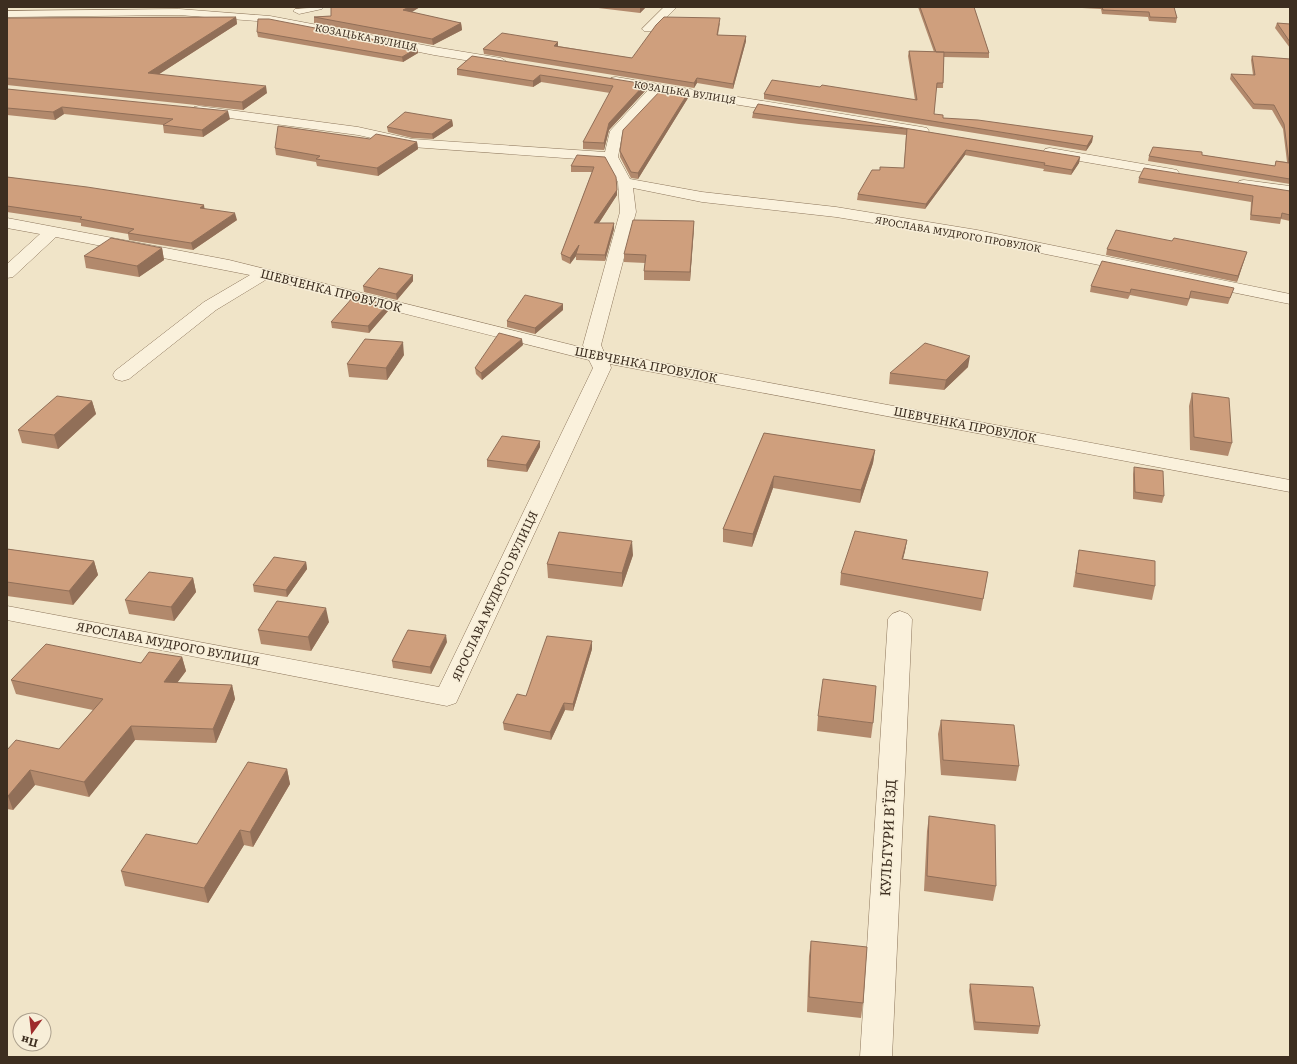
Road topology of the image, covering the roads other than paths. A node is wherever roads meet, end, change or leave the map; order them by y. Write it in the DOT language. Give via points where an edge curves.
graph roads {
  1 [pos="318,7"];
  2 [pos="671,7"];
  3 [pos="287,8"];
  4 [pos="300,11"];
  5 [pos="7,14"];
  6 [pos="290,22"];
  7 [pos="648,30"];
  8 [pos="511,64"];
  9 [pos="603,79"];
  10 [pos="657,88"];
  11 [pos="183,108"];
  12 [pos="931,133"];
  13 [pos="1041,151"];
  14 [pos="611,157"];
  15 [pos="1182,174"];
  16 [pos="624,182"];
  17 [pos="1229,182"];
  18 [pos="1290,191"];
  19 [pos="7,223"];
  20 [pos="52,232"];
  21 [pos="7,273"];
  22 [pos="264,274"];
  23 [pos="1290,299"];
  24 [pos="597,356"];
  25 [pos="122,375"];
  26 [pos="1290,486"];
  27 [pos="7,613"];
  28 [pos="900,619"];
  29 [pos="876,1057"];
  1 -- 4 [label="street"];
  2 -- 7 [label="street"];
  3 -- 4 [label="street"];
  4 -- 6 [label="street"];
  5 -- 6 [label="street, КОЗАЦЬКА ВУЛИЦЯ" via="179,12"];
  6 -- 8 [label="street, КОЗАЦЬКА ВУЛИЦЯ"];
  9 -- 10 [label="street, КОЗАЦЬКА ВУЛИЦЯ"];
  10 -- 12 [label="street, КОЗАЦЬКА ВУЛИЦЯ"];
  10 -- 14 [label="street" via="615,134"];
  11 -- 14 [label="street" via="358,130 412,143"];
  13 -- 15 [label="street"];
  14 -- 16 [label="street, ЯРОСЛАВА МУДРОГО ВУЛИЦЯ"];
  16 -- 23 [label="street, ЯРОСЛАВА МУДРОГО ПРОВУЛОК" via="702,197 836,212 977,235"];
  16 -- 24 [label="street, ЯРОСЛАВА МУДРОГО ВУЛИЦЯ" via="628,212 592,345"];
  17 -- 18 [label="street"];
  19 -- 20 [label="street, ШЕВЧЕНКА ПРОВУЛОК"];
  20 -- 21 [label="street"];
  20 -- 22 [label="street, ШЕВЧЕНКА ПРОВУЛОК" via="230,265"];
  22 -- 24 [label="street, ШЕВЧЕНКА ПРОВУЛОК"];
  22 -- 25 [label="street" via="210,306"];
  24 -- 26 [label="street, ШЕВЧЕНКА ПРОВУЛОК"];
  24 -- 27 [label="street, ЯРОСЛАВА МУДРОГО ВУЛИЦЯ" via="602,368 447,697"];
  28 -- 29 [label="street, КУЛЬТУРИ В’ЇЗД"];
}
